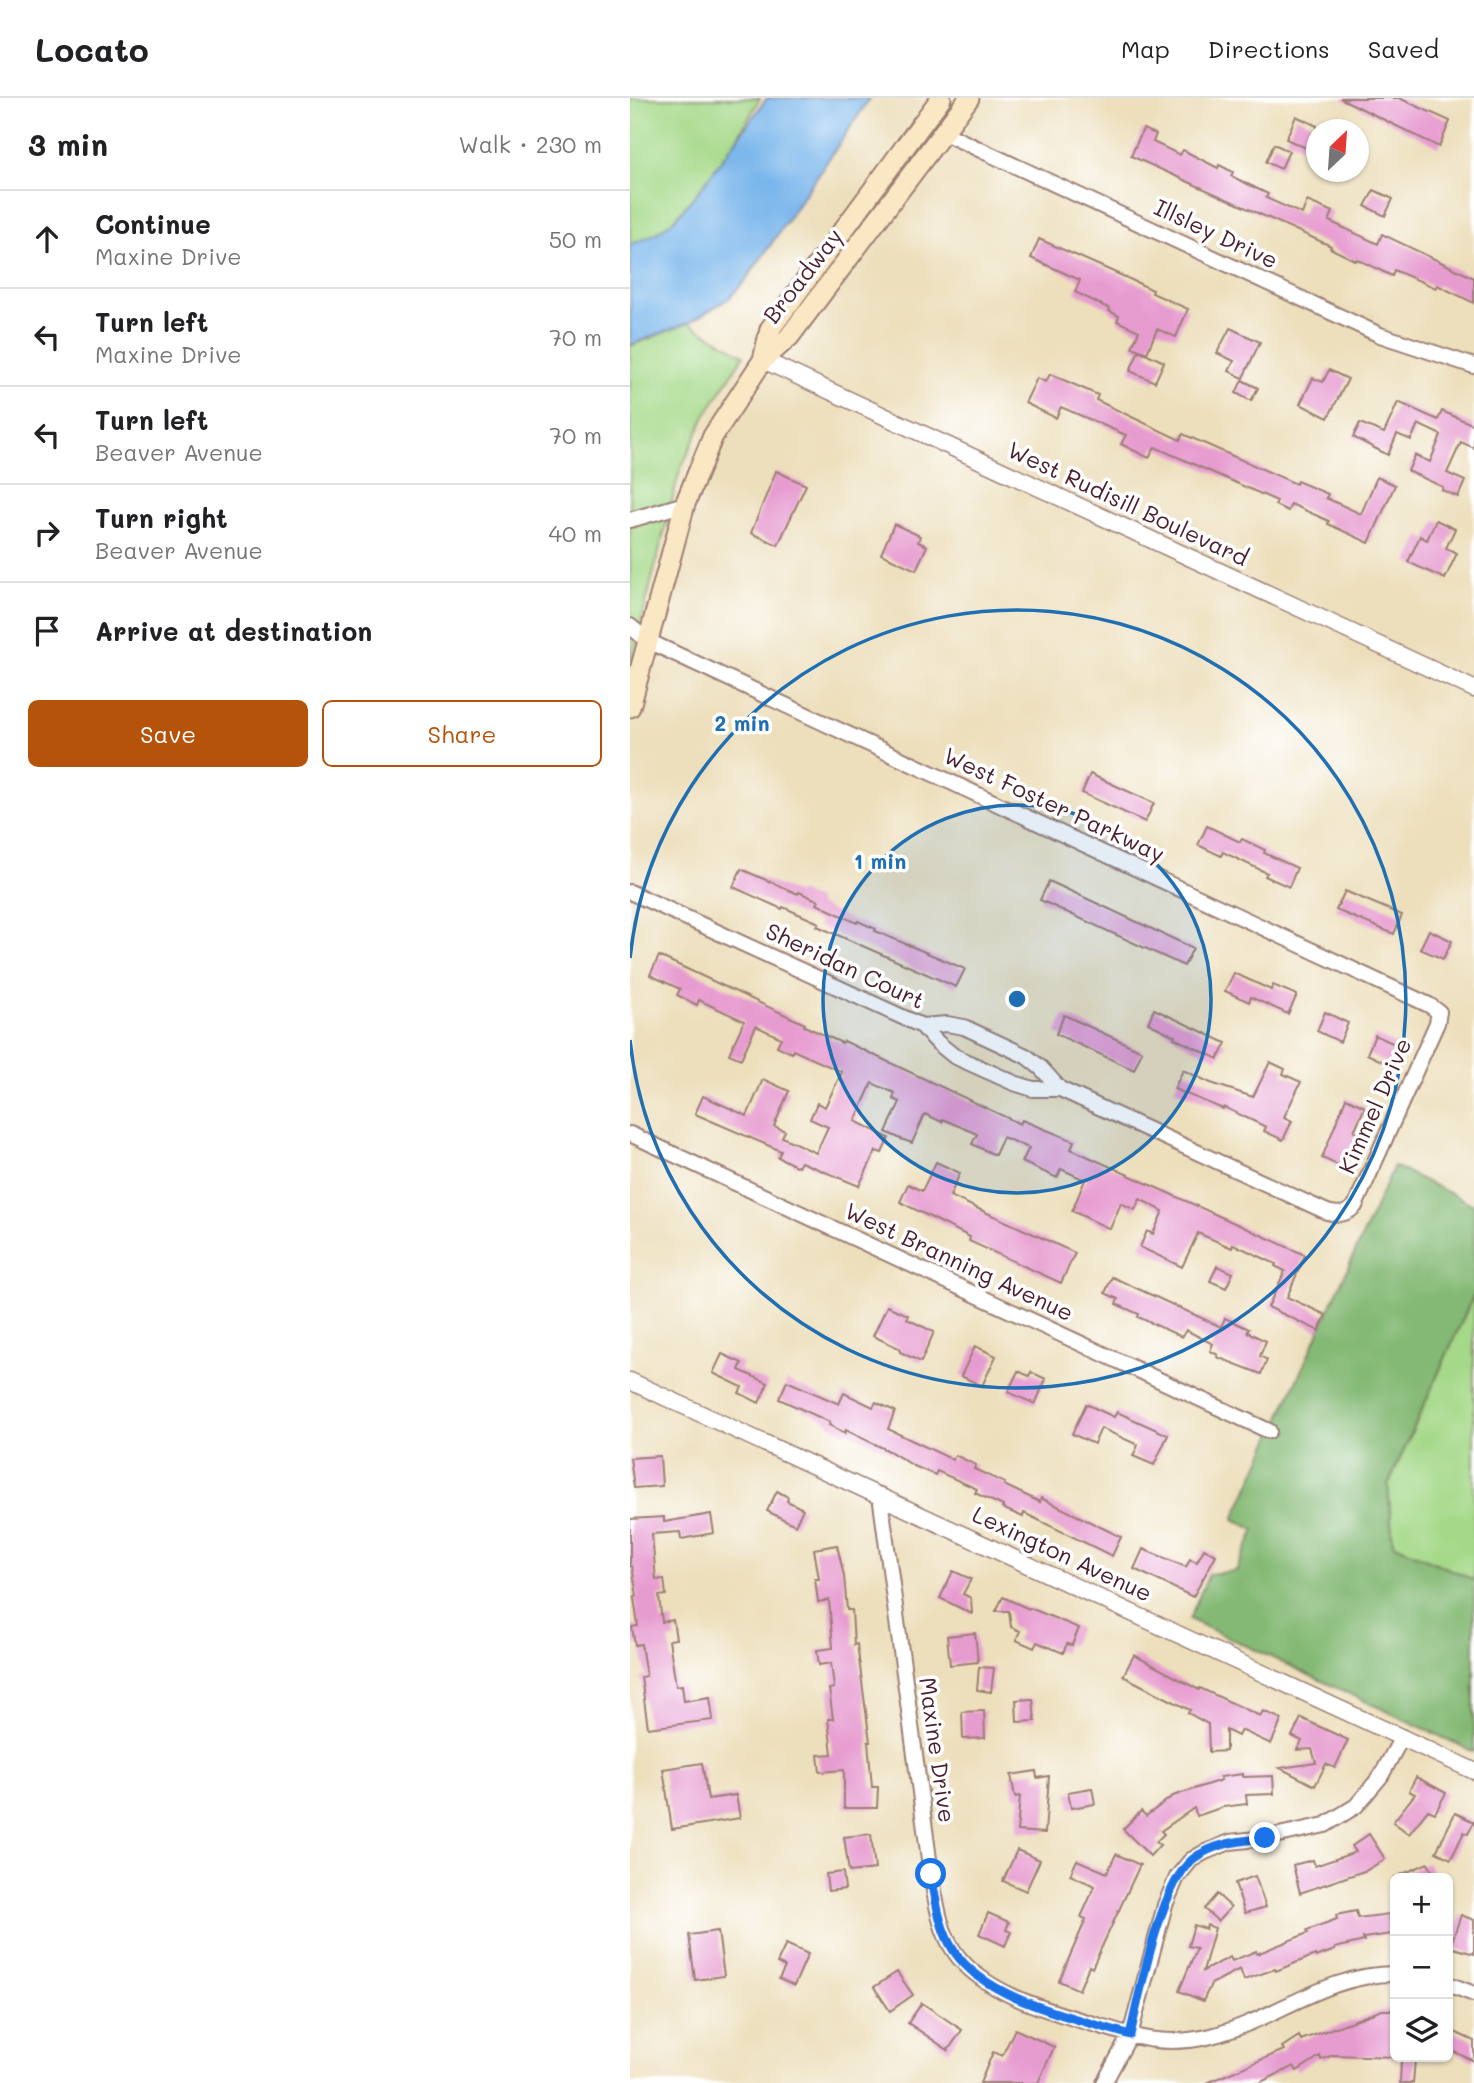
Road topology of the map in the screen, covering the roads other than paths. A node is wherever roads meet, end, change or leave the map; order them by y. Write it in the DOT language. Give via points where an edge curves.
graph roads {
  1 [pos="941,98"];
  2 [pos="969,98"];
  3 [pos="942,132"];
  4 [pos="763,360"];
  5 [pos="1474,366"];
  6 [pos="685,503"];
  7 [pos="630,520"];
  8 [pos="630,626"];
  9 [pos="649,641"];
  10 [pos="1474,689"];
  11 [pos="630,707"];
  12 [pos="630,892"];
  13 [pos="1439,1012"];
  14 [pos="922,1026"];
  15 [pos="1060,1089"];
  16 [pos="630,1134"];
  17 [pos="1344,1214"];
  18 [pos="630,1381"];
  19 [pos="1269,1431"];
  20 [pos="880,1495"];
  21 [pos="1402,1737"];
  22 [pos="1474,1771"];
  23 [pos="1390,1974"];
  24 [pos="1453,1986"];
  25 [pos="1474,1994"];
  26 [pos="1130,2035"];
  27 [pos="1104,2083"];
  1 -- 4 [label="main road, Broadway" via="770,329"];
  2 -- 3 [label="main road, Broadway"];
  3 -- 4 [label="main road, Broadway" via="789,337"];
  3 -- 5 [label="street, Illsley Drive" via="1380,335"];
  4 -- 6 [label="main road" via="713,436"];
  4 -- 10 [label="street, West Rudisill Boulevard"];
  6 -- 7 [label="street"];
  6 -- 9 [label="main road"];
  8 -- 9 [label="street, West Foster Parkway"];
  9 -- 11 [label="main road"];
  9 -- 13 [label="street, West Foster Parkway"];
  12 -- 14 [label="street, Sheridan Court"];
  13 -- 17 [label="street, Kimmel Drive" via="1355,1206"];
  14 -- 15 [label="street, Sheridan Court" via="954,1056 1014,1083"];
  14 -- 15 [label="street" via="964,1027 1026,1056"];
  15 -- 17 [label="street, Sheridan Court" via="1327,1212"];
  16 -- 19 [label="street, West Branning Avenue"];
  18 -- 20 [label="street, Lexington Avenue"];
  20 -- 21 [label="street, Lexington Avenue"];
  20 -- 26 [label="street, Maxine Drive" via="931,1874 940,1919 953,1950 973,1974 996,1989"];
  21 -- 22 [label="street, Lexington Avenue"];
  21 -- 26 [label="street" via="1381,1776 1356,1807 1325,1825 1230,1842 1191,1860 1164,1905"];
  23 -- 26 [label="street, Maxine Drive" via="1339,1983 1214,2037 1189,2041"];
  24 -- 25 [label="street"];
  26 -- 27 [label="street"];
}
